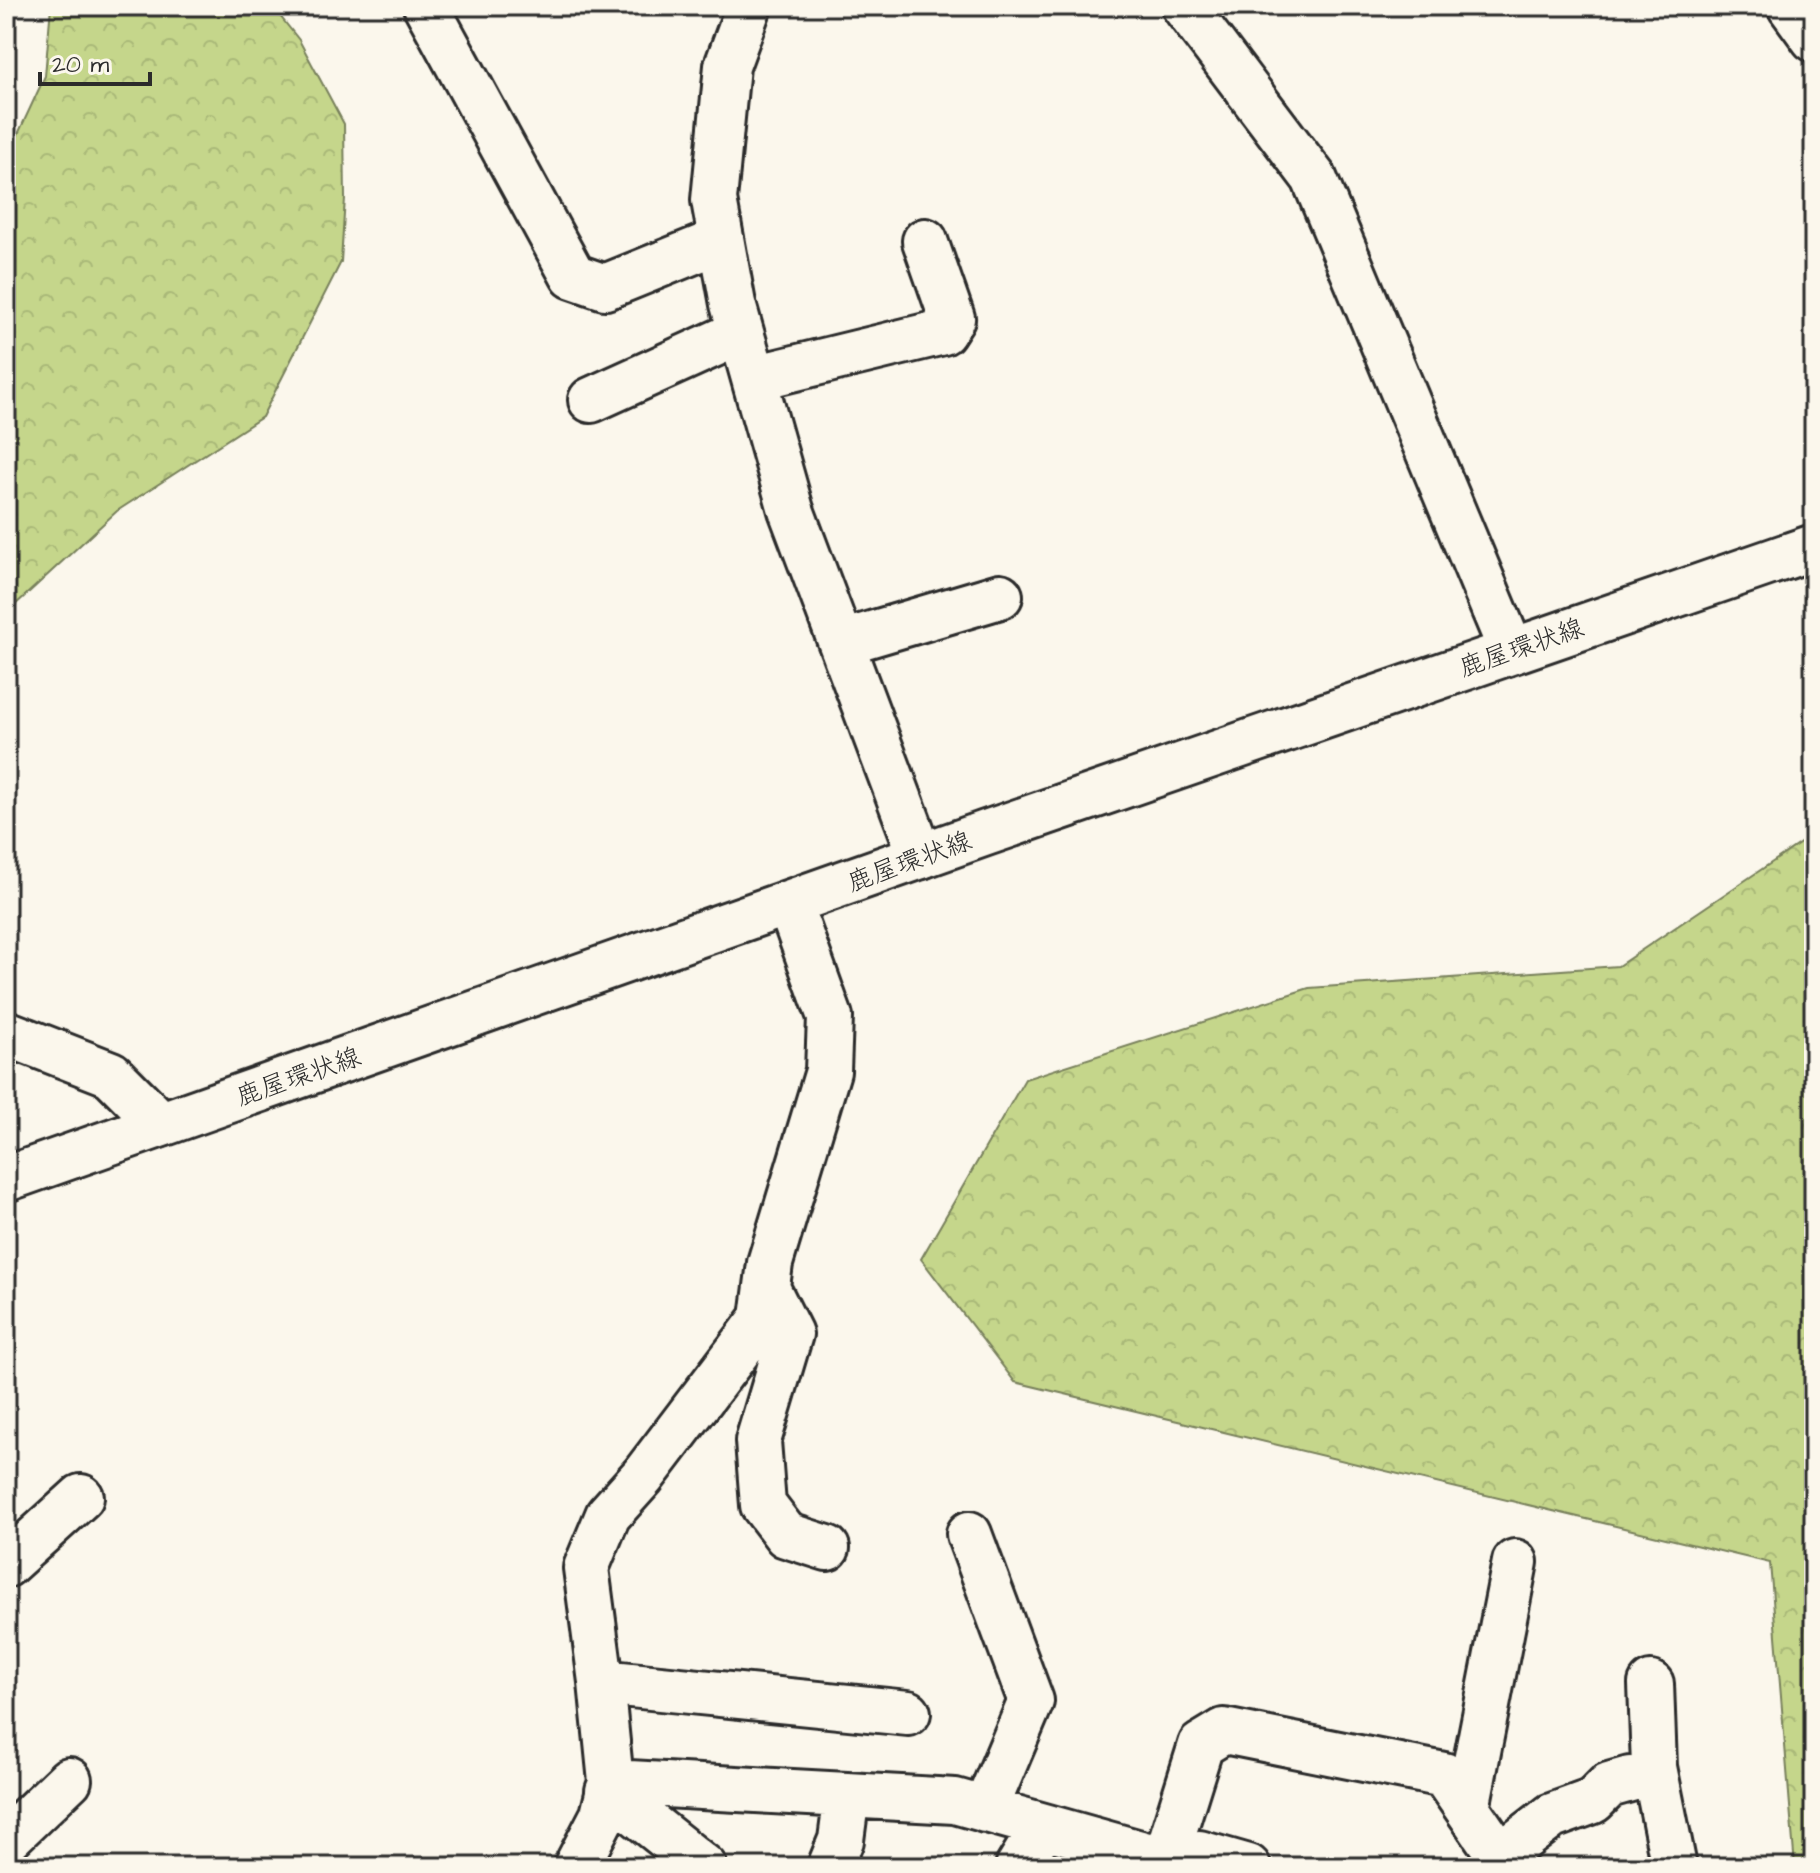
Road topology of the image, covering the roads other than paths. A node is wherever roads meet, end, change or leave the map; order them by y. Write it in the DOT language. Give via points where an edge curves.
graph roads {
  1 [pos="426,6"];
  2 [pos="749,6"];
  3 [pos="1184,6"];
  4 [pos="1790,6"];
  5 [pos="1814,39"];
  6 [pos="721,240"];
  7 [pos="925,241"];
  8 [pos="741,332"];
  9 [pos="754,378"];
  10 [pos="591,400"];
  11 [pos="1814,547"];
  12 [pos="1000,596"];
  13 [pos="841,643"];
  14 [pos="1511,650"];
  15 [pos="921,856"];
  16 [pos="789,903"];
  17 [pos="6,1033"];
  18 [pos="161,1124"];
  19 [pos="6,1179"];
  20 [pos="767,1288"];
  21 [pos="81,1497"];
  22 [pos="969,1534"];
  23 [pos="827,1548"];
  24 [pos="1515,1562"];
  25 [pos="6,1565"];
  26 [pos="601,1682"];
  27 [pos="1651,1684"];
  28 [pos="908,1713"];
  29 [pos="1630,1779"];
  30 [pos="69,1780"];
  31 [pos="610,1786"];
  32 [pos="847,1795"];
  33 [pos="1467,1808"];
  34 [pos="985,1810"];
  35 [pos="1043,1826"];
  36 [pos="6,1840"];
  37 [pos="1179,1861"];
  38 [pos="1500,1862"];
  39 [pos="576,1867"];
  40 [pos="704,1867"];
  41 [pos="830,1867"];
  42 [pos="1018,1867"];
  43 [pos="1248,1867"];
  44 [pos="1674,1867"];
  1 -- 6 [label="street" via="573,276 605,287"];
  2 -- 6 [label="street" via="727,66 714,200"];
  3 -- 14 [label="street" via="1314,178"];
  4 -- 5 [label="street"];
  6 -- 8 [label="street"];
  7 -- 9 [label="street" via="952,318 943,332"];
  8 -- 9 [label="street"];
  8 -- 10 [label="street"];
  9 -- 13 [label="street" via="791,510"];
  11 -- 14 [label="street, 鹿屋環状線"];
  12 -- 13 [label="street"];
  13 -- 15 [label="street"];
  14 -- 15 [label="street, 鹿屋環状線"];
  15 -- 16 [label="street, 鹿屋環状線"];
  16 -- 18 [label="street, 鹿屋環状線"];
  16 -- 20 [label="street" via="830,1017 828,1071"];
  17 -- 18 [label="street" via="111,1074"];
  18 -- 19 [label="street, 鹿屋環状線"];
  20 -- 23 [label="street" via="790,1334 758,1441 763,1505 786,1535"];
  20 -- 26 [label="street" via="763,1318 608,1515 586,1568"];
  21 -- 25 [label="street"];
  22 -- 34 [label="street" via="1031,1701"];
  24 -- 33 [label="street"];
  26 -- 28 [label="street"];
  26 -- 31 [label="street"];
  27 -- 44 [label="street" via="1654,1767"];
  29 -- 38 [label="street" via="1609,1785 1593,1801 1552,1816"];
  30 -- 36 [label="street"];
  31 -- 32 [label="street"];
  31 -- 39 [label="street" via="603,1815"];
  31 -- 40 [label="street"];
  32 -- 34 [label="street" via="955,1801"];
  32 -- 41 [label="street" via="841,1840"];
  33 -- 37 [label="street" via="1444,1775 1224,1731 1201,1745"];
  33 -- 38 [label="street"];
  34 -- 35 [label="street"];
  35 -- 37 [label="street"];
  35 -- 42 [label="street"];
  37 -- 43 [label="street" via="1199,1853"];
}
